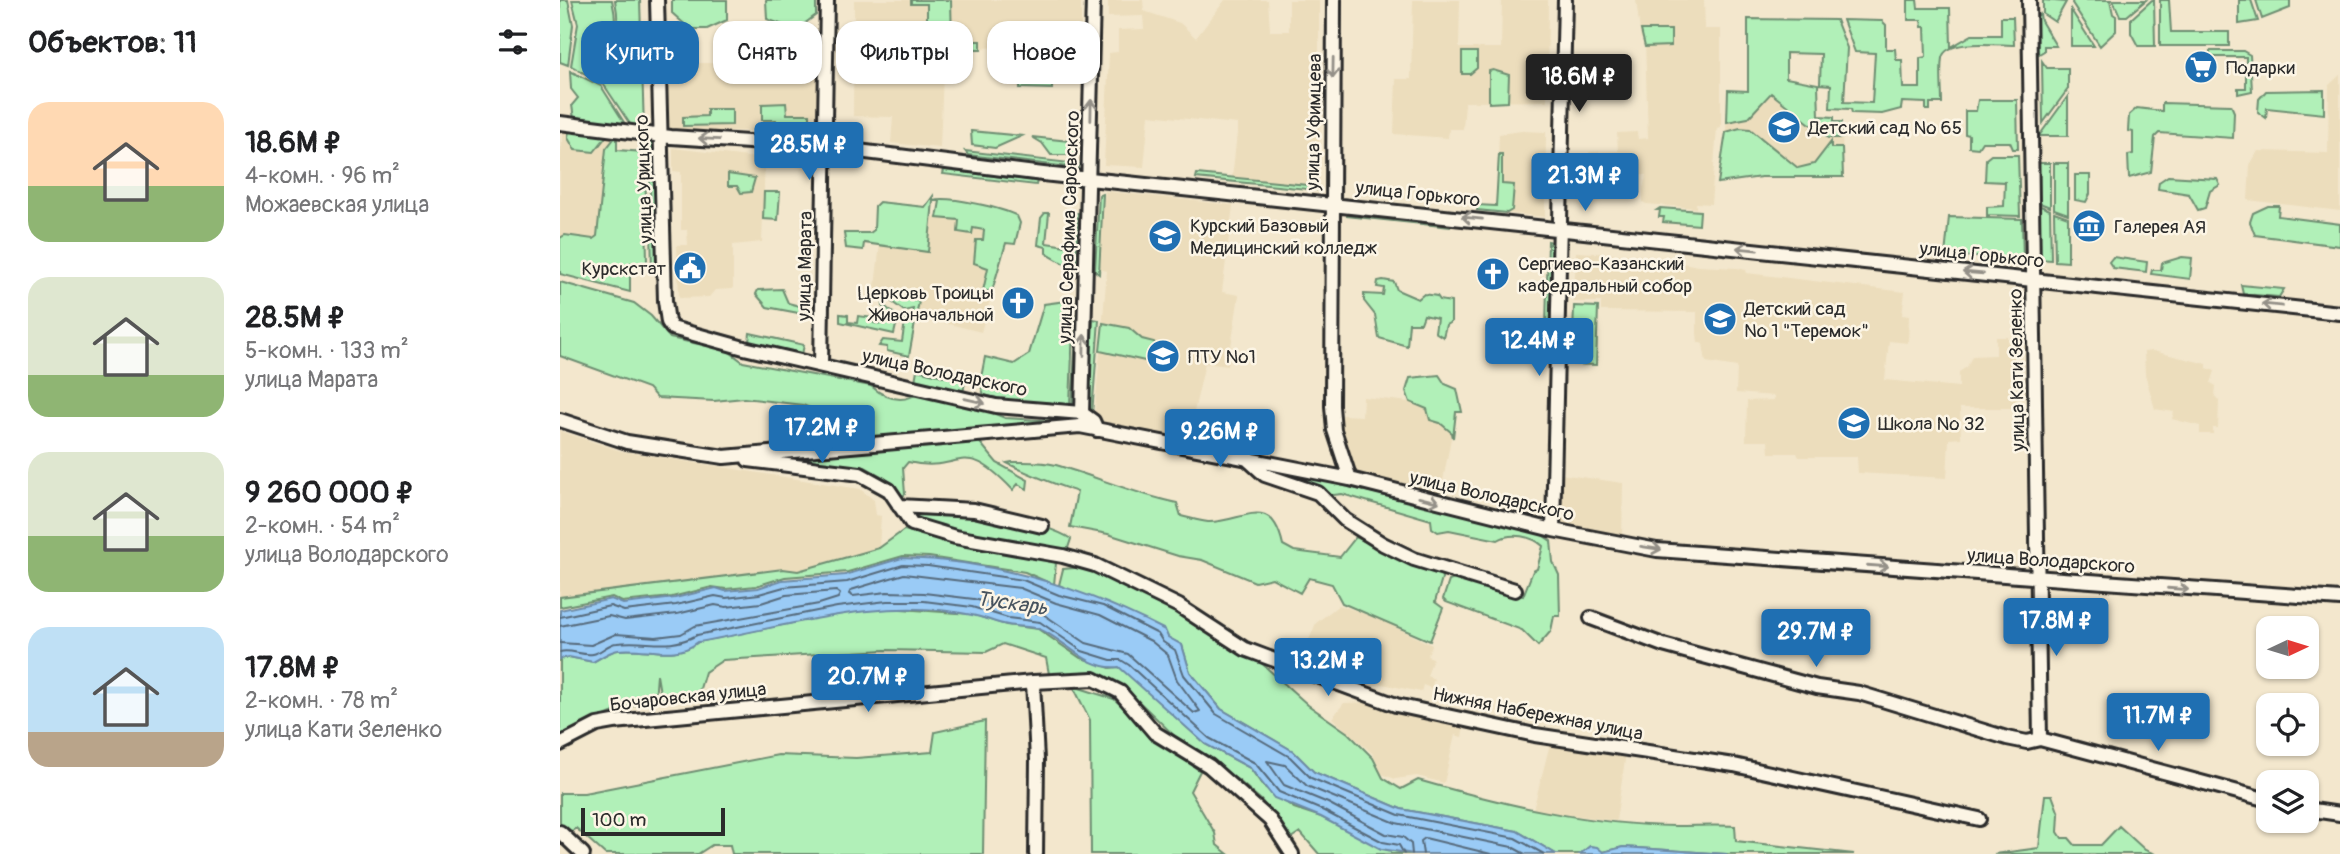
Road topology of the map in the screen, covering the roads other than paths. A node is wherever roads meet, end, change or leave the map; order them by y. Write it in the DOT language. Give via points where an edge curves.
graph roads {
  1 [pos="657,0"];
  2 [pos="827,0"];
  3 [pos="1093,0"];
  4 [pos="1334,0"];
  5 [pos="1565,0"];
  6 [pos="2029,0"];
  7 [pos="560,123"];
  8 [pos="661,135"];
  9 [pos="826,147"];
  10 [pos="1090,178"];
  11 [pos="1332,204"];
  12 [pos="1559,227"];
  13 [pos="2034,278"];
  14 [pos="2340,313"];
  15 [pos="666,314"];
  16 [pos="821,365"];
  17 [pos="1082,413"];
  18 [pos="560,420"];
  19 [pos="1097,430"];
  20 [pos="724,457"];
  21 [pos="1245,457"];
  22 [pos="1350,479"];
  23 [pos="899,506"];
  24 [pos="1042,526"];
  25 [pos="1553,530"];
  26 [pos="2038,579"];
  27 [pos="1515,590"];
  28 [pos="2340,599"];
  29 [pos="1591,618"];
  30 [pos="1033,682"];
  31 [pos="2040,739"];
  32 [pos="560,744"];
  33 [pos="2256,797"];
  34 [pos="2319,811"];
  35 [pos="2340,814"];
  36 [pos="1979,818"];
  37 [pos="560,832"];
  38 [pos="583,854"];
  39 [pos="1036,854"];
  40 [pos="1292,854"];
  1 -- 8 [label="street, улица Урицкого"];
  2 -- 9 [label="street, улица Марата"];
  10 -- 3 [label="street, улица Серафима Саровского, one-way"];
  4 -- 11 [label="street, улица Уфимцева, one-way"];
  5 -- 12 [label="street"];
  6 -- 13 [label="street, улица Кати Зеленко"];
  7 -- 8 [label="street, улица Горького"];
  9 -- 8 [label="street, улица Горького, one-way"];
  8 -- 15 [label="street, улица Урицкого"];
  9 -- 10 [label="street, улица Горького"];
  9 -- 16 [label="street, улица Марата"];
  10 -- 11 [label="street, улица Горького"];
  17 -- 10 [label="street, улица Серафима Саровского, one-way"];
  12 -- 11 [label="street, улица Горького, one-way"];
  11 -- 22 [label="street, улица Уфимцева" via="1332,406"];
  13 -- 12 [label="street, улица Горького, one-way"];
  12 -- 25 [label="street"];
  14 -- 13 [label="street, улица Горького, one-way"];
  13 -- 26 [label="street, улица Кати Зеленко"];
  15 -- 16 [label="street, улица Володарского" via="678,331"];
  16 -- 17 [label="street, улица Володарского, one-way" via="1008,408"];
  17 -- 19 [label="street"];
  18 -- 20 [label="street, Нижняя Набережная улица" via="628,442"];
  19 -- 20 [label="street, Нижняя Набережная улица" via="1080,426"];
  19 -- 21 [label="street, улица Володарского"];
  20 -- 23 [label="street, Нижняя Набережная улица" via="860,474 881,483"];
  21 -- 22 [label="street, улица Володарского"];
  21 -- 27 [label="street" via="1265,475 1318,493 1345,520 1383,544 1414,559"];
  22 -- 25 [label="street, улица Володарского, one-way"];
  23 -- 24 [label="street" via="974,510"];
  23 -- 36 [label="street, Нижняя Набережная улица" via="912,524 955,537 1095,565 1179,606 1245,649 1396,705 1535,735 1734,765"];
  25 -- 26 [label="street, улица Володарского, one-way" via="1657,550"];
  26 -- 28 [label="street, улица Володарского, one-way"];
  26 -- 31 [label="street, улица Кати Зеленко"];
  29 -- 31 [label="street" via="1663,645 1816,687 1859,693 2007,738"];
  30 -- 32 [label="street, Бочаровская улица" via="614,722 597,725"];
  30 -- 39 [label="street"];
  30 -- 40 [label="street, Бочаровская улица" via="1094,680 1120,692 1155,733 1209,766 1270,820"];
  31 -- 33 [label="street"];
  34 -- 35 [label="street"];
  37 -- 38 [label="street"];
}
